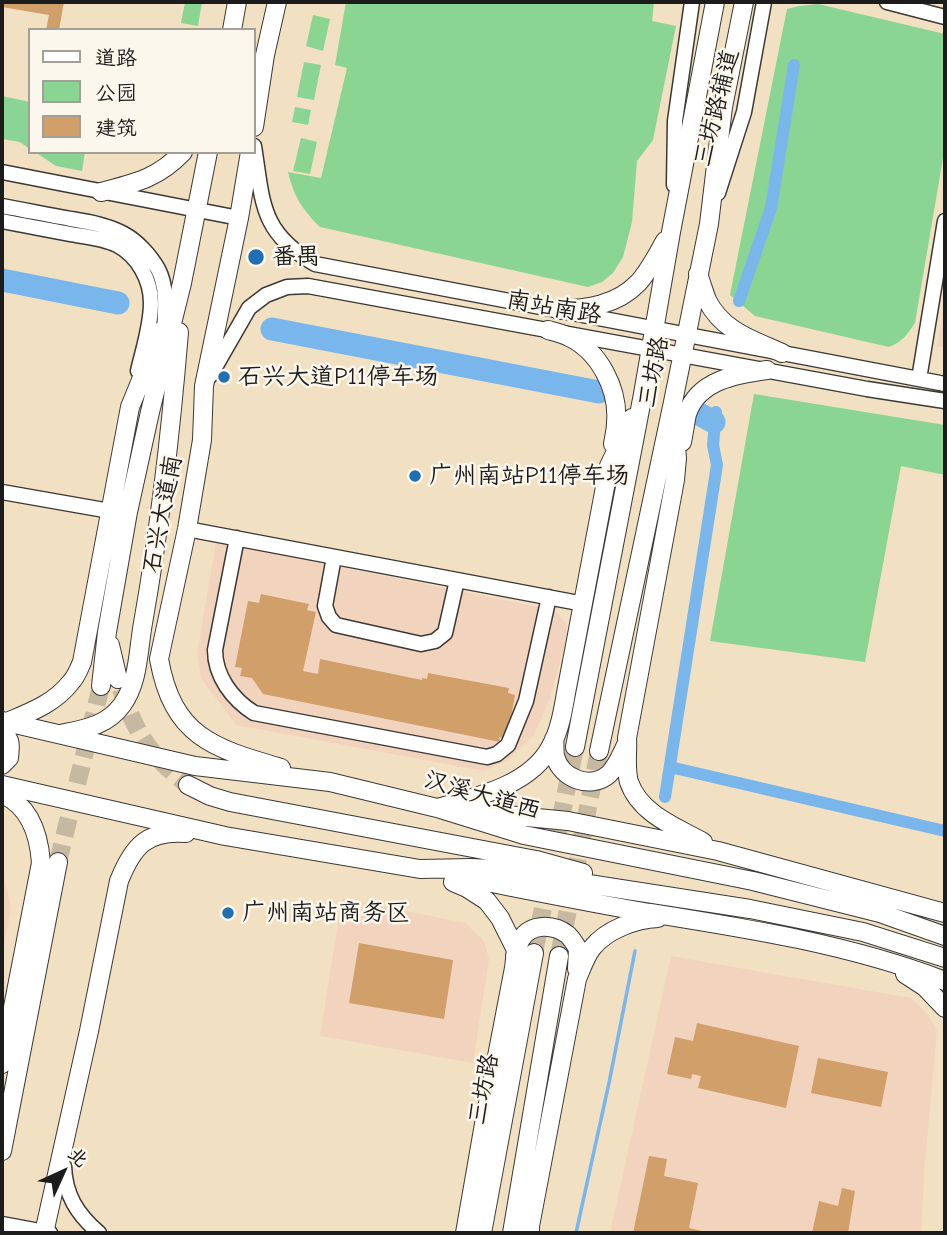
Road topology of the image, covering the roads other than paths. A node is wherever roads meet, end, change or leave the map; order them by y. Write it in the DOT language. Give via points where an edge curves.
graph roads {
  1 [pos="237,2"];
  2 [pos="277,2"];
  3 [pos="715,2"];
  4 [pos="744,2"];
  5 [pos="887,2"];
  6 [pos="691,3"];
  7 [pos="765,3"];
  8 [pos="945,17"];
  9 [pos="232,28"];
  10 [pos="256,114"];
  11 [pos="181,154"];
  12 [pos="208,154"];
  13 [pos="250,154"];
  14 [pos="255,154"];
  15 [pos="2,172"];
  16 [pos="101,192"];
  17 [pos="2,206"];
  18 [pos="196,210"];
  19 [pos="239,218"];
  20 [pos="2,221"];
  21 [pos="945,221"];
  22 [pos="709,224"];
  23 [pos="672,226"];
  24 [pos="698,273"];
  25 [pos="182,283"];
  26 [pos="558,310"];
  27 [pos="164,322"];
  28 [pos="655,329"];
  29 [pos="548,330"];
  30 [pos="686,335"];
  31 [pos="651,349"];
  32 [pos="782,353"];
  33 [pos="682,355"];
  34 [pos="161,367"];
  35 [pos="767,370"];
  36 [pos="919,379"];
  37 [pos="945,384"];
  38 [pos="204,386"];
  39 [pos="643,394"];
  40 [pos="945,401"];
  41 [pos="673,402"];
  42 [pos="130,407"];
  43 [pos="609,466"];
  44 [pos="675,480"];
  45 [pos="2,492"];
  46 [pos="110,511"];
  47 [pos="187,529"];
  48 [pos="237,538"];
  49 [pos="334,557"];
  50 [pos="457,580"];
  51 [pos="549,597"];
  52 [pos="584,604"];
  53 [pos="107,632"];
  54 [pos="159,659"];
  55 [pos="135,673"];
  56 [pos="118,679"];
  57 [pos="101,686"];
  58 [pos="4,725"];
  59 [pos="58,735"];
  60 [pos="554,739"];
  61 [pos="627,742"];
  62 [pos="575,747"];
  63 [pos="599,751"];
  64 [pos="2,765"];
  65 [pos="330,782"];
  66 [pos="2,785"];
  67 [pos="188,785"];
  68 [pos="2,794"];
  69 [pos="438,808"];
  70 [pos="225,836"];
  71 [pos="718,851"];
  72 [pos="58,862"];
  73 [pos="420,869"];
  74 [pos="651,893"];
  75 [pos="940,910"];
  76 [pos="676,917"];
  77 [pos="945,936"];
  78 [pos="534,953"];
  79 [pos="515,956"];
  80 [pos="559,956"];
  81 [pos="945,958"];
  82 [pos="881,959"];
  83 [pos="945,964"];
  84 [pos="919,971"];
  85 [pos="577,979"];
  86 [pos="945,981"];
  87 [pos="945,1008"];
  88 [pos="2,1064"];
  89 [pos="63,1146"];
  90 [pos="2,1151"];
  91 [pos="2,1224"];
  92 [pos="465,1230"];
  93 [pos="46,1233"];
  94 [pos="99,1233"];
  95 [pos="482,1233"];
  96 [pos="512,1233"];
  97 [pos="530,1233"];
  1 -- 9 [label="main road"];
  2 -- 10 [label="main road"];
  3 -- 23 [label="main road, 三坊路"];
  4 -- 22 [label="main road, 三坊路" via="723,107"];
  5 -- 8 [label="street"];
  6 -- 23 [label="street, 三坊路辅道" via="675,121"];
  7 -- 22 [label="street, 三坊路辅道" via="744,112"];
  11 -- 16 [label="main road" via="144,180"];
  12 -- 18 [label="main road, 石兴大道南"];
  13 -- 19 [label="main road, 石兴大道南"];
  14 -- 26 [label="street, 南站南路" via="269,221 281,239 315,264"];
  15 -- 16 [label="street"];
  16 -- 18 [label="street"];
  17 -- 27 [label="street" via="103,225 132,239 158,269"];
  18 -- 19 [label="street"];
  18 -- 25 [label="main road, 石兴大道南"];
  19 -- 38 [label="main road, 石兴大道南"];
  20 -- 42 [label="street" via="117,245 140,266 151,301"];
  21 -- 36 [label="street"];
  22 -- 24 [label="main road, 三坊路"];
  23 -- 26 [label="main road" via="640,281 627,293 603,305"];
  23 -- 28 [label="main road, 三坊路"];
  24 -- 30 [label="main road, 三坊路"];
  24 -- 32 [label="main road" via="719,318 731,329"];
  25 -- 27 [label="main road"];
  25 -- 34 [label="main road, 石兴大道南"];
  25 -- 55 [label="main road" via="173,416"];
  26 -- 28 [label="street, 南站南路"];
  27 -- 34 [label="street"];
  27 -- 42 [label="main road"];
  28 -- 30 [label="street, 南站南路"];
  28 -- 31 [label="main road, 三坊路"];
  29 -- 31 [label="street, 南站南路"];
  29 -- 38 [label="street, 南站南路" via="308,286 287,287 249,308"];
  29 -- 43 [label="main road" via="583,345 606,375 617,421"];
  30 -- 32 [label="street, 南站南路"];
  30 -- 33 [label="main road, 三坊路"];
  31 -- 33 [label="street, 南站南路"];
  31 -- 39 [label="main road, 三坊路"];
  32 -- 36 [label="street, 南站南路"];
  33 -- 35 [label="street, 南站南路"];
  33 -- 41 [label="main road, 三坊路"];
  34 -- 53 [label="main road, 石兴大道南"];
  35 -- 40 [label="street, 南站南路"];
  35 -- 44 [label="main road" via="727,377 697,397 687,415"];
  36 -- 37 [label="street, 南站南路"];
  38 -- 47 [label="main road, 石兴大道南" via="202,440"];
  39 -- 43 [label="main road"];
  39 -- 62 [label="main road, 三坊路"];
  41 -- 44 [label="main road"];
  41 -- 63 [label="main road, 三坊路"];
  42 -- 46 [label="main road"];
  43 -- 52 [label="main road"];
  44 -- 61 [label="main road"];
  45 -- 46 [label="street"];
  46 -- 58 [label="main road" via="82,662 56,697"];
  47 -- 48 [label="street"];
  47 -- 54 [label="main road, 石兴大道南"];
  48 -- 49 [label="street"];
  48 -- 51 [label="street" via="215,662 232,694 254,713 487,757 497,754 508,745 526,701"];
  49 -- 50 [label="street"];
  49 -- 50 [label="street" via="325,606 329,617 337,625 421,644 435,641 444,632"];
  50 -- 51 [label="street"];
  51 -- 52 [label="street"];
  52 -- 60 [label="main road"];
  53 -- 56 [label="main road"];
  53 -- 57 [label="main road, 石兴大道南"];
  54 -- 55 [label="main road" via="144,674"];
  54 -- 65 [label="main road, 石兴大道南" via="173,705 206,740 231,753"];
  55 -- 59 [label="main road" via="122,705 101,724"];
  58 -- 59 [label="main road, 汉溪大道西"];
  58 -- 64 [label="main road" via="10,744 9,758"];
  59 -- 65 [label="main road, 汉溪大道西" via="195,766"];
  60 -- 61 [label="main road" via="556,757 567,774 589,782 611,771"];
  60 -- 69 [label="main road" via="543,760 517,779 488,794"];
  61 -- 71 [label="main road" via="629,782 639,800"];
  65 -- 69 [label="main road, 汉溪大道西"];
  66 -- 70 [label="main road"];
  67 -- 74 [label="main road" via="230,802 536,860"];
  68 -- 88 [label="main road" via="22,808 40,846"];
  69 -- 71 [label="main road" via="568,821"];
  69 -- 77 [label="main road, 汉溪大道西" via="524,835 753,881"];
  70 -- 73 [label="main road"];
  70 -- 89 [label="main road" via="155,835 139,846 127,863 119,881"];
  71 -- 75 [label="main road"];
  72 -- 90 [label="main road"];
  73 -- 74 [label="main road" via="492,869"];
  73 -- 76 [label="main road"];
  73 -- 79 [label="main road" via="487,901 508,932"];
  74 -- 81 [label="main road" via="863,932"];
  76 -- 82 [label="main road"];
  76 -- 85 [label="main road" via="646,918 601,939 590,950"];
  78 -- 95 [label="main road, 三坊路"];
  79 -- 85 [label="main road" via="519,941 530,930 553,927 566,933 578,949"];
  79 -- 92 [label="main road"];
  80 -- 96 [label="main road"];
  82 -- 84 [label="main road"];
  82 -- 87 [label="main road" via="925,986"];
  83 -- 84 [label="main road"];
  84 -- 86 [label="main road"];
  85 -- 97 [label="main road"];
  89 -- 93 [label="main road"];
  89 -- 94 [label="street" via="64,1182 78,1211"];
  91 -- 93 [label="street"];
}
